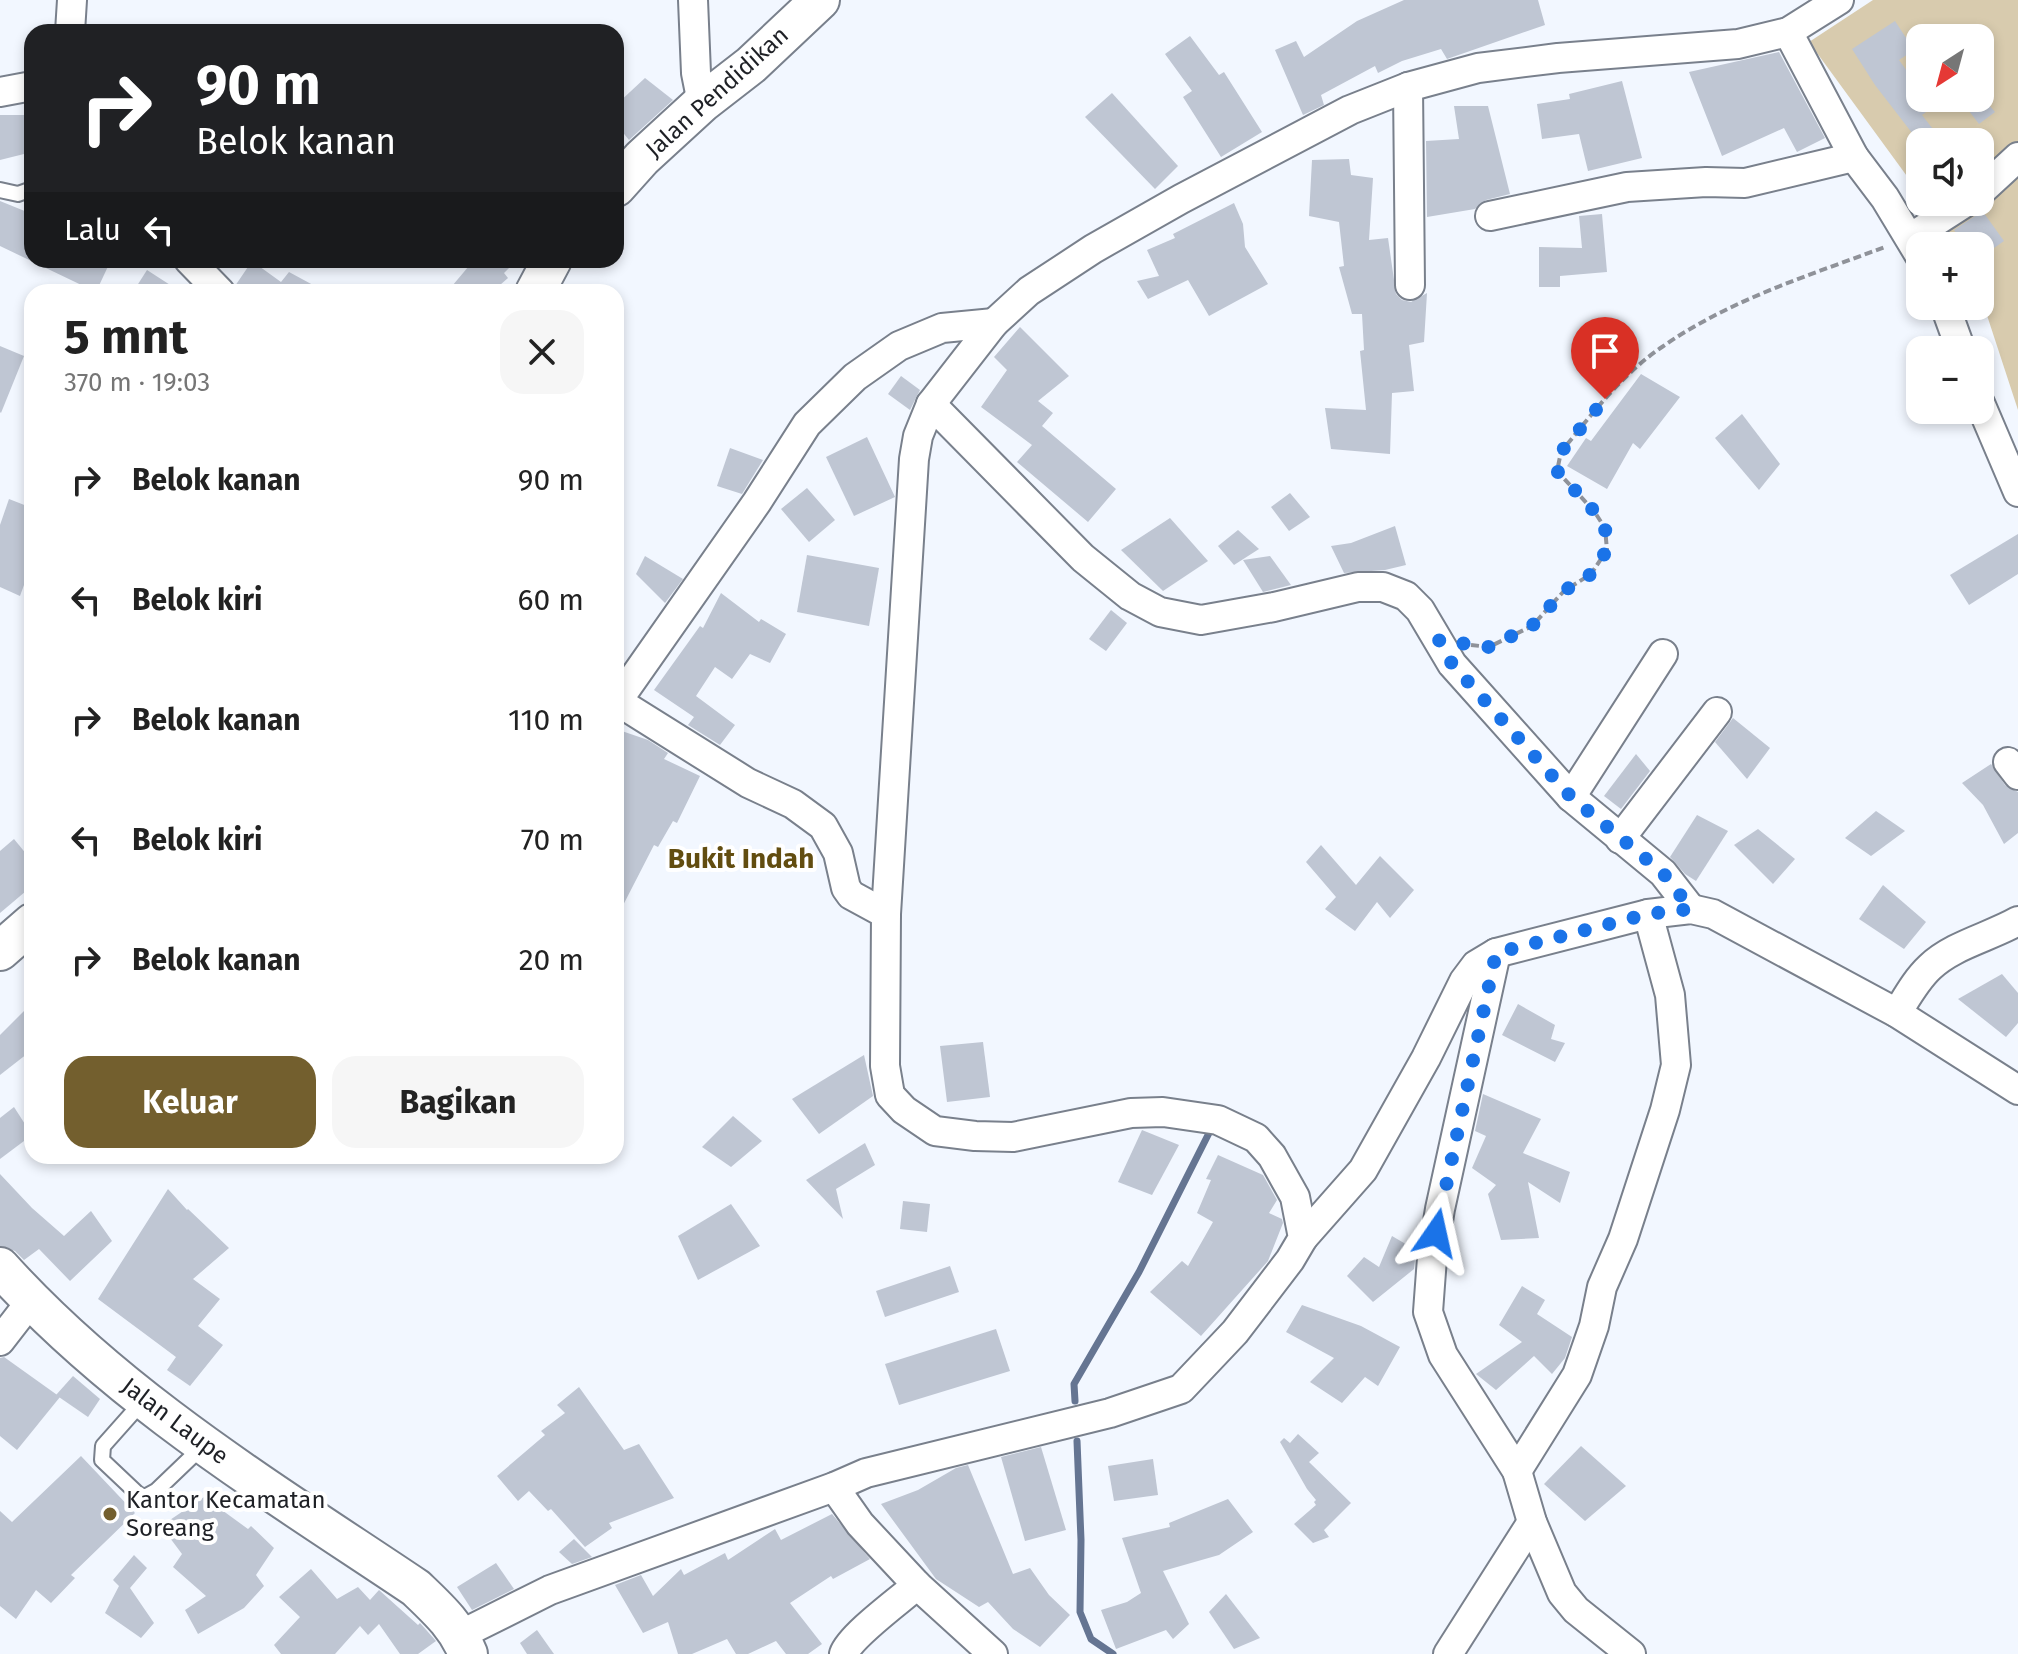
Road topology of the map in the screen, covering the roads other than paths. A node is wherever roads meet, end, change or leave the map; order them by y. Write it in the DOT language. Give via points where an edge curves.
graph roads {
  1 [pos="72,0"];
  2 [pos="693,0"];
  3 [pos="820,0"];
  4 [pos="1839,0"];
  5 [pos="70,24"];
  6 [pos="1788,32"];
  7 [pos="1408,87"];
  8 [pos="24,88"];
  9 [pos="0,92"];
  10 [pos="702,103"];
  11 [pos="1854,157"];
  12 [pos="2018,157"];
  13 [pos="624,178"];
  14 [pos="1994,179"];
  15 [pos="0,190"];
  16 [pos="24,192"];
  17 [pos="1490,216"];
  18 [pos="1950,216"];
  19 [pos="1906,232"];
  20 [pos="1932,232"];
  21 [pos="197,268"];
  22 [pos="212,284"];
  23 [pos="1410,285"];
  24 [pos="994,323"];
  25 [pos="931,404"];
  26 [pos="1989,424"];
  27 [pos="2018,492"];
  28 [pos="1663,654"];
  29 [pos="624,692"];
  30 [pos="624,706"];
  31 [pos="1717,712"];
  32 [pos="1571,797"];
  33 [pos="1620,839"];
  34 [pos="1691,909"];
  35 [pos="886,914"];
  36 [pos="1648,914"];
  37 [pos="2018,921"];
  38 [pos="24,930"];
  39 [pos="0,951"];
  40 [pos="1496,953"];
  41 [pos="1897,1013"];
  42 [pos="2018,1090"];
  43 [pos="1303,1238"];
  44 [pos="0,1267"];
  45 [pos="31,1301"];
  46 [pos="0,1341"];
  47 [pos="143,1401"];
  48 [pos="204,1445"];
  49 [pos="1517,1471"];
  50 [pos="834,1487"];
  51 [pos="1532,1522"];
  52 [pos="917,1585"];
  53 [pos="473,1643"];
  54 [pos="844,1654"];
  55 [pos="993,1654"];
  56 [pos="1448,1654"];
  57 [pos="1631,1654"];
  1 -- 5 [label="street"];
  2 -- 10 [label="street"];
  3 -- 10 [label="street, Jalan Pendidikan"];
  4 -- 6 [label="street"];
  6 -- 7 [label="street" via="1738,44 1478,68"];
  6 -- 11 [label="street"];
  7 -- 23 [label="street"];
  7 -- 24 [label="street" via="1336,117 1105,242 1029,291"];
  8 -- 9 [label="street"];
  10 -- 13 [label="street, Jalan Pendidikan"];
  11 -- 17 [label="street" via="1745,183 1627,187"];
  11 -- 19 [label="street"];
  12 -- 14 [label="street"];
  15 -- 16 [label="lane"];
  18 -- 20 [label="street"];
  21 -- 22 [label="street"];
  24 -- 25 [label="street"];
  24 -- 29 [label="street" via="942,328 899,346 855,377 807,424"];
  25 -- 32 [label="street" via="1083,558 1130,596 1160,612 1201,620 1358,587 1383,587 1406,596 1452,664"];
  25 -- 35 [label="street" via="914,459"];
  26 -- 27 [label="street"];
  28 -- 32 [label="street"];
  30 -- 35 [label="street" via="823,826 851,895"];
  31 -- 33 [label="street"];
  32 -- 33 [label="street"];
  33 -- 34 [label="street" via="1663,873"];
  34 -- 36 [label="street"];
  34 -- 41 [label="street" via="1713,914"];
  35 -- 43 [label="street" via="885,1066 890,1095 904,1110 935,1131 975,1136 1013,1137 1131,1113 1218,1120 1256,1138 1272,1156 1295,1197"];
  36 -- 40 [label="street"];
  36 -- 49 [label="street" via="1670,995 1676,1065 1669,1095 1577,1375"];
  37 -- 41 [label="street" via="1931,966"];
  38 -- 39 [label="street"];
  40 -- 43 [label="street" via="1476,965 1464,981 1363,1170"];
  40 -- 49 [label="street" via="1440,1209 1428,1312 1443,1355"];
  41 -- 42 [label="street"];
  43 -- 50 [label="street" via="1235,1332 1181,1389 1110,1413 866,1473"];
  44 -- 45 [label="street, Jalan Laupe"];
  45 -- 46 [label="street"];
  45 -- 47 [label="street, Jalan Laupe"];
  47 -- 48 [label="street, Jalan Laupe"];
  47 -- 48 [label="lane" via="103,1446 102,1460 138,1494 145,1497 156,1491"];
  48 -- 53 [label="street, Jalan Laupe" via="416,1588"];
  49 -- 51 [label="street"];
  50 -- 52 [label="street" via="860,1524"];
  50 -- 53 [label="street" via="550,1590"];
  51 -- 56 [label="street"];
  51 -- 57 [label="street" via="1562,1593"];
  52 -- 54 [label="street"];
  52 -- 55 [label="street"];
}
